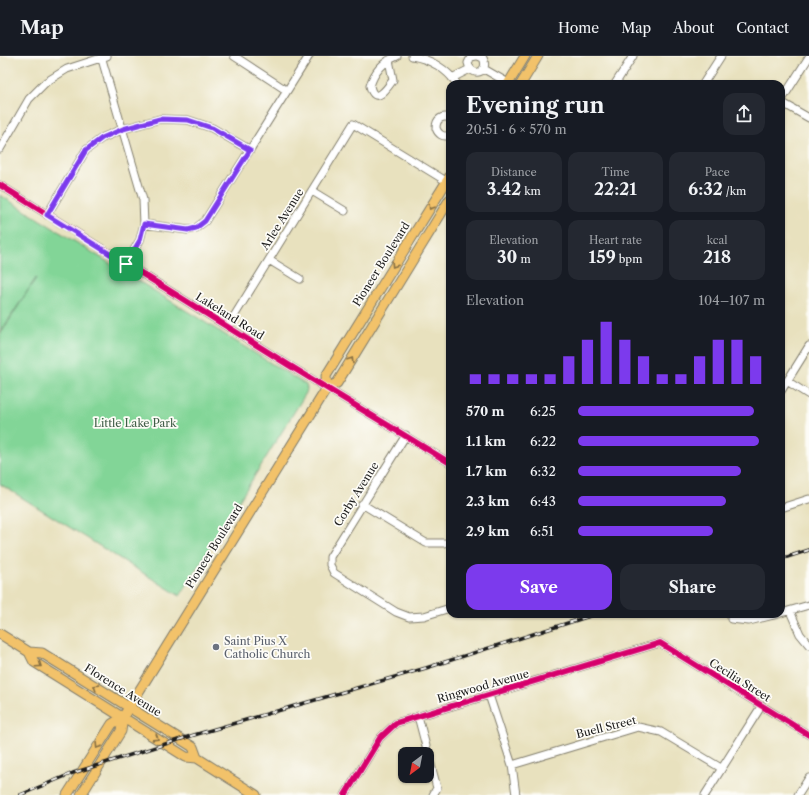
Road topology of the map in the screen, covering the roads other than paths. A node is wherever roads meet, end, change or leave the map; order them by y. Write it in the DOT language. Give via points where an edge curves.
graph roads {
  1 [pos="103,56"];
  2 [pos="234,56"];
  3 [pos="308,56"];
  4 [pos="397,56"];
  5 [pos="412,56"];
  6 [pos="477,56"];
  7 [pos="525,56"];
  8 [pos="538,56"];
  9 [pos="633,56"];
  10 [pos="721,56"];
  11 [pos="809,57"];
  12 [pos="389,60"];
  13 [pos="470,69"];
  14 [pos="484,69"];
  15 [pos="454,80"];
  16 [pos="456,80"];
  17 [pos="502,80"];
  18 [pos="511,80"];
  19 [pos="523,80"];
  20 [pos="618,80"];
  21 [pos="706,80"];
  22 [pos="286,90"];
  23 [pos="785,96"];
  24 [pos="785,104"];
  25 [pos="446,117"];
  26 [pos="809,118"];
  27 [pos="123,129"];
  28 [pos="446,136"];
  29 [pos="0,150"];
  30 [pos="250,150"];
  31 [pos="446,177"];
  32 [pos="446,181"];
  33 [pos="0,185"];
  34 [pos="312,191"];
  35 [pos="446,206"];
  36 [pos="345,211"];
  37 [pos="47,215"];
  38 [pos="144,224"];
  39 [pos="269,260"];
  40 [pos="126,264"];
  41 [pos="300,279"];
  42 [pos="228,326"];
  43 [pos="809,346"];
  44 [pos="787,381"];
  45 [pos="785,384"];
  46 [pos="327,388"];
  47 [pos="809,395"];
  48 [pos="406,435"];
  49 [pos="446,460"];
  50 [pos="809,499"];
  51 [pos="362,504"];
  52 [pos="785,507"];
  53 [pos="444,543"];
  54 [pos="809,605"];
  55 [pos="446,609"];
  56 [pos="790,611"];
  57 [pos="785,612"];
  58 [pos="764,618"];
  59 [pos="731,619"];
  60 [pos="0,634"];
  61 [pos="660,643"];
  62 [pos="809,645"];
  63 [pos="29,652"];
  64 [pos="489,695"];
  65 [pos="762,705"];
  66 [pos="129,707"];
  67 [pos="418,716"];
  68 [pos="123,717"];
  69 [pos="809,735"];
  70 [pos="197,758"];
  71 [pos="512,764"];
  72 [pos="721,768"];
  73 [pos="809,778"];
  74 [pos="67,795"];
  75 [pos="81,795"];
  76 [pos="256,795"];
  77 [pos="345,795"];
  78 [pos="433,795"];
  79 [pos="516,795"];
  80 [pos="705,795"];
  81 [pos="798,795"];
  1 -- 27 [label="street"];
  1 -- 29 [label="street" via="67,68 46,82 29,99"];
  2 -- 22 [label="street"];
  3 -- 22 [label="street"];
  4 -- 12 [label="street"];
  5 -- 15 [label="street" via="426,60"];
  6 -- 13 [label="street" via="471,58 468,63"];
  6 -- 14 [label="street" via="483,58"];
  7 -- 18 [label="main road"];
  8 -- 19 [label="main road"];
  9 -- 20 [label="street"];
  10 -- 21 [label="street"];
  11 -- 23 [label="street"];
  12 -- 12 [label="street" via="393,80 384,93 379,95 370,89 371,82"];
  13 -- 14 [label="street" via="474,72"];
  13 -- 16 [label="street"];
  14 -- 17 [label="street"];
  22 -- 30 [label="street"];
  24 -- 26 [label="street"];
  25 -- 28 [label="street" via="438,120 436,128 440,134"];
  27 -- 30 [label="street" via="160,119 188,120 212,128"];
  27 -- 37 [label="street" via="102,138 86,150"];
  27 -- 38 [label="street" via="143,200"];
  30 -- 38 [label="street" via="205,221 196,228 188,230"];
  31 -- 34 [label="street, Arlee Avenue" via="354,124"];
  32 -- 46 [label="main road, Pioneer Boulevard, one-way" via="326,376"];
  33 -- 37 [label="street, Lakeland Road"];
  34 -- 36 [label="street"];
  34 -- 39 [label="street, Arlee Avenue"];
  46 -- 35 [label="main road, Pioneer Boulevard, one-way" via="337,383"];
  37 -- 40 [label="street, Lakeland Road"];
  38 -- 40 [label="street" via="140,240"];
  39 -- 41 [label="street"];
  39 -- 42 [label="street, Arlee Avenue"];
  40 -- 42 [label="street, Lakeland Road"];
  42 -- 46 [label="street, Lakeland Road"];
  43 -- 44 [label="street"];
  44 -- 45 [label="street"];
  44 -- 47 [label="street"];
  46 -- 48 [label="street, Lakeland Road"];
  46 -- 66 [label="main road, Pioneer Boulevard"];
  48 -- 49 [label="street, Lakeland Road"];
  48 -- 51 [label="street, Corby Avenue"];
  50 -- 52 [label="street"];
  51 -- 53 [label="street" via="426,543"];
  51 -- 55 [label="street, Corby Avenue" via="330,557 330,566 334,573 396,612 409,617 424,616"];
  54 -- 56 [label="street"];
  56 -- 57 [label="street"];
  56 -- 62 [label="street" via="800,634"];
  58 -- 59 [label="street" via="749,622"];
  60 -- 63 [label="main road, Florence Avenue"];
  61 -- 64 [label="street, Ringwood Avenue"];
  61 -- 65 [label="street, Cecilia Street"];
  66 -- 63 [label="main road, Florence Avenue, one-way" via="42,653"];
  63 -- 68 [label="main road, Florence Avenue, one-way" via="34,662"];
  64 -- 67 [label="street, Ringwood Avenue"];
  64 -- 71 [label="street"];
  65 -- 69 [label="street, Cecilia Street"];
  65 -- 72 [label="street"];
  66 -- 68 [label="main road, Pioneer Boulevard"];
  66 -- 70 [label="main road, Florence Avenue" via="193,747"];
  67 -- 77 [label="street, Ringwood Avenue" via="396,723 380,738"];
  67 -- 78 [label="street" via="437,788"];
  68 -- 70 [label="main road, Florence Avenue, one-way" via="186,757"];
  68 -- 74 [label="main road, Pioneer Boulevard, one-way" via="112,724"];
  68 -- 75 [label="main road, Pioneer Boulevard" via="121,731"];
  70 -- 76 [label="main road, Florence Avenue"];
  71 -- 72 [label="street, Buell Street" via="638,727 661,732"];
  71 -- 79 [label="street"];
  72 -- 80 [label="street"];
  73 -- 81 [label="street"];
}
